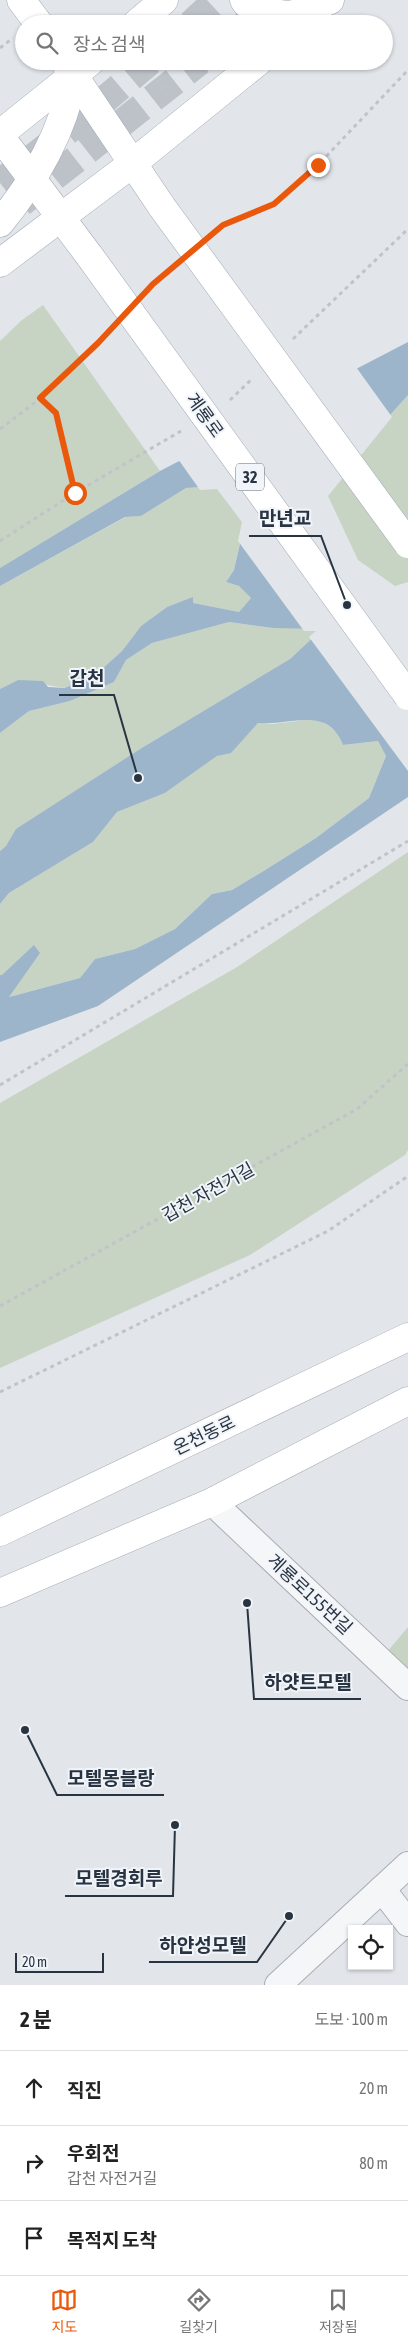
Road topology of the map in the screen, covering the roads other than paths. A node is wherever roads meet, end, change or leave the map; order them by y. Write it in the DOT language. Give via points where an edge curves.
graph roads {
  1 [pos="20,0"];
  2 [pos="164,0"];
  3 [pos="244,0"];
  4 [pos="330,0"];
  5 [pos="335,0"];
  6 [pos="32,15"];
  7 [pos="146,15"];
  8 [pos="275,15"];
  9 [pos="286,15"];
  10 [pos="317,15"];
  11 [pos="72,70"];
  12 [pos="75,70"];
  13 [pos="78,70"];
  14 [pos="248,70"];
  15 [pos="0,135"];
  16 [pos="132,163"];
  17 [pos="61,218"];
  18 [pos="0,223"];
  19 [pos="0,263"];
  20 [pos="408,544"];
  21 [pos="408,696"];
  22 [pos="408,1337"];
  23 [pos="408,1401"];
  24 [pos="212,1502"];
  25 [pos="0,1532"];
  26 [pos="0,1593"];
  27 [pos="408,1687"];
  28 [pos="408,1865"];
  29 [pos="382,1890"];
  30 [pos="408,1923"];
  31 [pos="278,1985"];
  1 -- 6 [label="main road"];
  2 -- 7 [label="main road"];
  3 -- 8 [label="main road" via="246,4"];
  4 -- 9 [label="main road" via="301,13"];
  5 -- 10 [label="main road"];
  11 -- 15 [label="main road"];
  12 -- 18 [label="main road" via="63,117 49,151 26,190"];
  13 -- 16 [label="main road"];
  14 -- 16 [label="main road"];
  15 -- 17 [label="main road, 계룡로"];
  16 -- 17 [label="main road"];
  16 -- 20 [label="main road, bridge"];
  17 -- 19 [label="main road"];
  17 -- 21 [label="main road, 계룡로 / 32, bridge"];
  22 -- 25 [label="main road, 온천동로"];
  23 -- 24 [label="main road"];
  24 -- 26 [label="main road"];
  24 -- 27 [label="street, 계룡로155번길"];
  28 -- 29 [label="street"];
  29 -- 30 [label="street"];
  29 -- 31 [label="street"];
}
